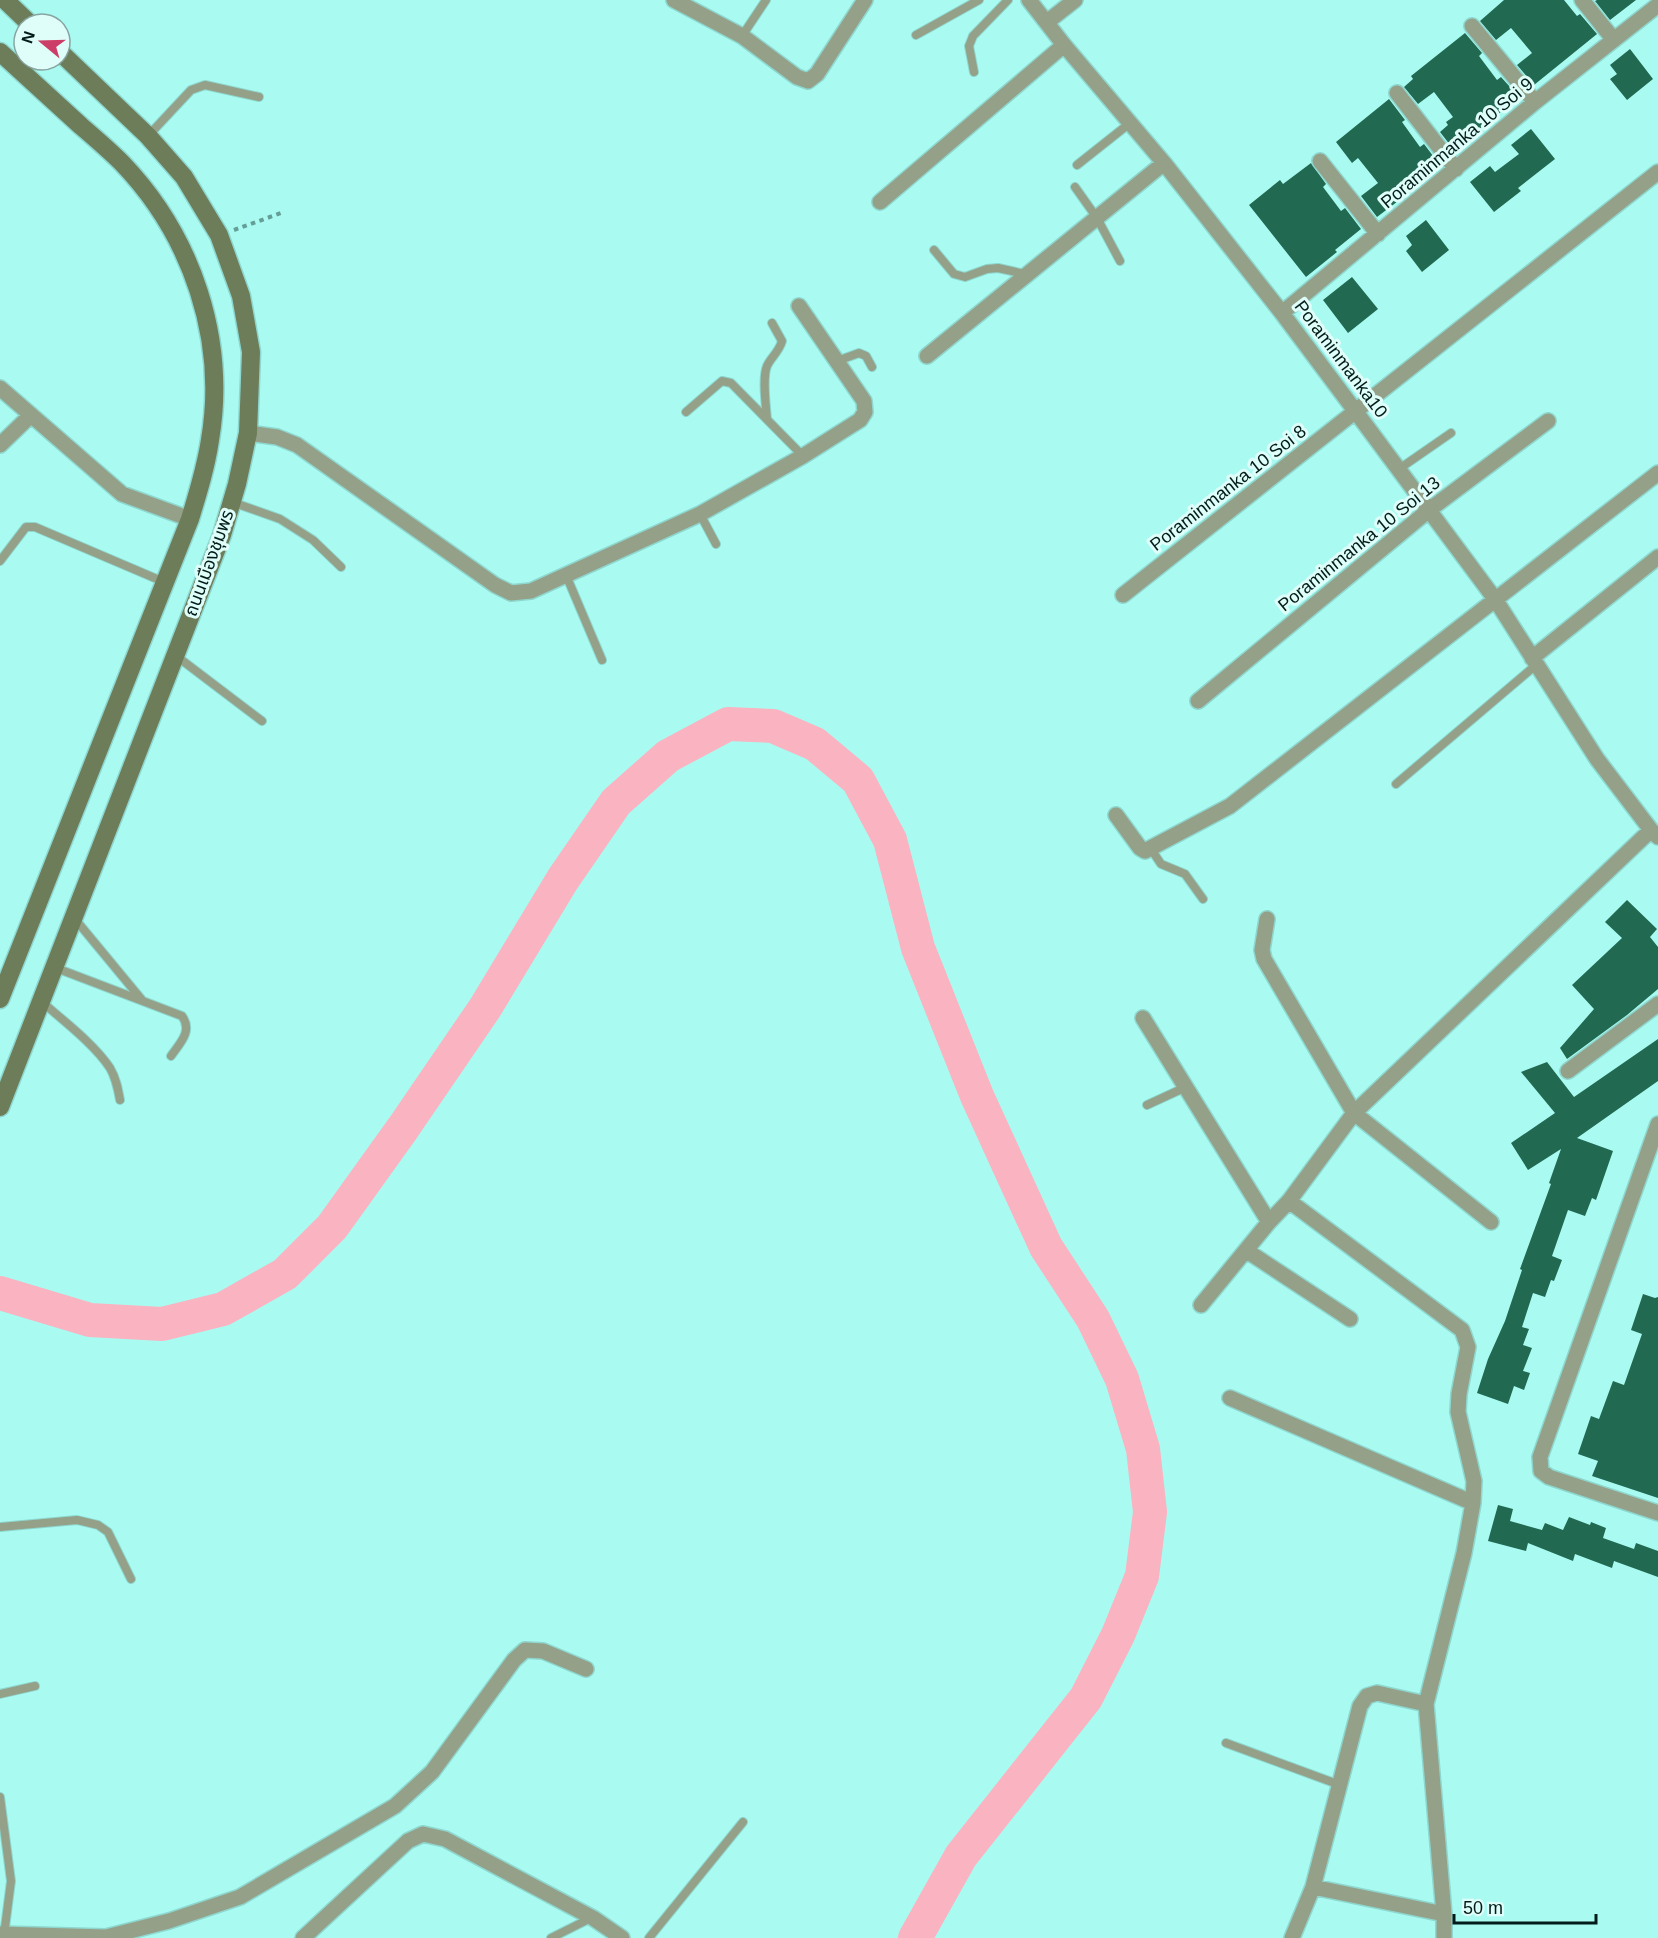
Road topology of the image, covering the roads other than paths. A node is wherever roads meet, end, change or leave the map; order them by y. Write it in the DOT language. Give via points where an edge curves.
graph roads {
  1 [pos="5,0"];
  2 [pos="674,0"];
  3 [pos="766,0"];
  4 [pos="865,0"];
  5 [pos="979,0"];
  6 [pos="1008,0"];
  7 [pos="1029,0"];
  8 [pos="1076,0"];
  9 [pos="1582,0"];
  10 [pos="1658,5"];
  11 [pos="18,12"];
  12 [pos="1047,22"];
  13 [pos="1472,26"];
  14 [pos="916,34"];
  15 [pos="742,36"];
  16 [pos="1614,40"];
  17 [pos="1064,45"];
  18 [pos="0,52"];
  19 [pos="72,63"];
  20 [pos="974,72"];
  21 [pos="1397,93"];
  22 [pos="259,97"];
  23 [pos="1535,102"];
  24 [pos="1130,123"];
  25 [pos="148,136"];
  26 [pos="1320,161"];
  27 [pos="1164,163"];
  28 [pos="1077,165"];
  29 [pos="1456,169"];
  30 [pos="1658,172"];
  31 [pos="1075,187"];
  32 [pos="880,202"];
  33 [pos="1097,218"];
  34 [pos="1378,234"];
  35 [pos="934,250"];
  36 [pos="1120,261"];
  37 [pos="1027,275"];
  38 [pos="799,306"];
  39 [pos="1282,313"];
  40 [pos="772,323"];
  41 [pos="927,356"];
  42 [pos="837,362"];
  43 [pos="872,368"];
  44 [pos="0,388"];
  45 [pos="686,412"];
  46 [pos="1356,412"];
  47 [pos="31,415"];
  48 [pos="767,419"];
  49 [pos="1548,421"];
  50 [pos="248,433"];
  51 [pos="1451,433"];
  52 [pos="0,445"];
  53 [pos="803,456"];
  54 [pos="1399,469"];
  55 [pos="1658,473"];
  56 [pos="232,502"];
  57 [pos="1429,510"];
  58 [pos="700,514"];
  59 [pos="190,519"];
  60 [pos="716,544"];
  61 [pos="1658,557"];
  62 [pos="0,561"];
  63 [pos="341,567"];
  64 [pos="566,575"];
  65 [pos="165,583"];
  66 [pos="1124,595"];
  67 [pos="1496,599"];
  68 [pos="175,655"];
  69 [pos="602,660"];
  70 [pos="1534,661"];
  71 [pos="1198,701"];
  72 [pos="262,721"];
  73 [pos="1396,784"];
  74 [pos="1116,815"];
  75 [pos="1654,834"];
  76 [pos="1151,849"];
  77 [pos="1203,899"];
  78 [pos="74,918"];
  79 [pos="1267,919"];
  80 [pos="54,967"];
  81 [pos="0,999"];
  82 [pos="41,1001"];
  83 [pos="142,1001"];
  84 [pos="1658,1004"];
  85 [pos="1143,1018"];
  86 [pos="171,1056"];
  87 [pos="1568,1071"];
  88 [pos="1186,1087"];
  89 [pos="120,1100"];
  90 [pos="1147,1106"];
  91 [pos="0,1107"];
  92 [pos="1354,1113"];
  93 [pos="1658,1124"];
  94 [pos="1289,1201"];
  95 [pos="1269,1222"];
  96 [pos="1491,1222"];
  97 [pos="1247,1251"];
  98 [pos="1201,1305"];
  99 [pos="1350,1319"];
  100 [pos="1230,1398"];
  101 [pos="1473,1503"];
  102 [pos="1658,1513"];
  103 [pos="0,1527"];
  104 [pos="131,1579"];
  105 [pos="586,1669"];
  106 [pos="35,1686"];
  107 [pos="0,1694"];
  108 [pos="1426,1704"];
  109 [pos="1226,1743"];
  110 [pos="1340,1785"];
  111 [pos="0,1797"];
  112 [pos="743,1822"];
  113 [pos="1312,1887"];
  114 [pos="1444,1914"];
  115 [pos="593,1918"];
  116 [pos="2,1934"];
  117 [pos="303,1938"];
  118 [pos="551,1938"];
  119 [pos="622,1938"];
  120 [pos="649,1938"];
  121 [pos="1292,1938"];
  122 [pos="1444,1938"];
  1 -- 11 [label="main road"];
  2 -- 15 [label="street"];
  3 -- 15 [label="lane"];
  4 -- 15 [label="street" via="817,74 808,81 796,77"];
  5 -- 14 [label="lane"];
  6 -- 20 [label="lane" via="973,36 969,46"];
  7 -- 12 [label="street, Poraminmanka10"];
  8 -- 12 [label="street"];
  9 -- 16 [label="street"];
  10 -- 16 [label="street, Poraminmanka 10 Soi 9"];
  12 -- 17 [label="street, Poraminmanka10"];
  13 -- 23 [label="street"];
  16 -- 23 [label="street, Poraminmanka 10 Soi 9"];
  17 -- 24 [label="street, Poraminmanka10"];
  17 -- 32 [label="street"];
  18 -- 59 [label="main road, ถนนเมืองชุมพร" via="122,162 154,201 182,246 204,304 215,396 211,438"];
  19 -- 25 [label="main road, ถนนเมืองชุมพร"];
  21 -- 29 [label="street"];
  22 -- 25 [label="lane" via="205,85 191,90"];
  23 -- 29 [label="street, Poraminmanka 10 Soi 9"];
  24 -- 27 [label="street, Poraminmanka10"];
  24 -- 28 [label="lane"];
  25 -- 50 [label="main road, ถนนเมืองชุมพร" via="184,177 219,235 241,296 251,352"];
  26 -- 34 [label="street"];
  27 -- 33 [label="street"];
  27 -- 39 [label="street, Poraminmanka10"];
  29 -- 34 [label="street, Poraminmanka 10 Soi 9"];
  30 -- 46 [label="street, Poraminmanka 10 Soi 8"];
  31 -- 33 [label="lane"];
  33 -- 36 [label="lane"];
  33 -- 37 [label="street"];
  34 -- 39 [label="street, Poraminmanka 10 Soi 9"];
  35 -- 37 [label="lane" via="954,274 965,277 999,268"];
  37 -- 41 [label="street"];
  38 -- 42 [label="street"];
  39 -- 46 [label="street, Poraminmanka10"];
  40 -- 48 [label="lane" via="782,341 765,374"];
  42 -- 43 [label="lane" via="859,353 866,356"];
  42 -- 53 [label="street" via="864,401 866,412 860,420"];
  44 -- 47 [label="street"];
  45 -- 48 [label="lane" via="722,381 731,383"];
  46 -- 54 [label="street, Poraminmanka10"];
  46 -- 66 [label="street, Poraminmanka 10 Soi 8"];
  47 -- 52 [label="street"];
  47 -- 59 [label="street" via="122,494"];
  48 -- 53 [label="lane"];
  49 -- 57 [label="street, Poraminmanka 10 Soi 13"];
  50 -- 56 [label="main road, ถนนเมืองชุมพร"];
  50 -- 64 [label="street" via="277,437 297,445 511,593 531,591"];
  51 -- 54 [label="lane"];
  53 -- 58 [label="street"];
  54 -- 57 [label="street, Poraminmanka10"];
  55 -- 67 [label="street"];
  56 -- 63 [label="lane" via="279,519 313,540"];
  56 -- 68 [label="main road, ถนนเมืองชุมพร"];
  57 -- 67 [label="street, Poraminmanka10"];
  57 -- 71 [label="street, Poraminmanka 10 Soi 13"];
  58 -- 60 [label="lane"];
  58 -- 64 [label="street"];
  59 -- 65 [label="main road, ถนนเมืองชุมพร"];
  61 -- 70 [label="street"];
  62 -- 65 [label="lane" via="26,527 35,527"];
  64 -- 69 [label="lane"];
  65 -- 81 [label="main road, ถนนเมืองชุมพร"];
  67 -- 70 [label="street, Poraminmanka10"];
  67 -- 76 [label="street" via="1230,806"];
  68 -- 72 [label="lane"];
  68 -- 78 [label="main road, ถนนเมืองชุมพร"];
  70 -- 73 [label="lane"];
  70 -- 75 [label="street, Poraminmanka10" via="1597,759"];
  74 -- 76 [label="street" via="1140,848"];
  75 -- 92 [label="street"];
  76 -- 77 [label="lane" via="1161,864 1185,874"];
  78 -- 80 [label="main road, ถนนเมืองชุมพร"];
  78 -- 83 [label="lane"];
  79 -- 92 [label="street" via="1264,960"];
  80 -- 82 [label="main road, ถนนเมืองชุมพร"];
  80 -- 83 [label="lane"];
  82 -- 89 [label="lane" via="110,1068"];
  82 -- 91 [label="main road, ถนนเมืองชุมพร"];
  83 -- 86 [label="lane" via="182,1016 188,1023"];
  84 -- 87 [label="street"];
  85 -- 88 [label="street"];
  88 -- 90 [label="lane"];
  88 -- 95 [label="street"];
  92 -- 94 [label="street"];
  92 -- 96 [label="street"];
  93 -- 102 [label="street" via="1540,1456 1540,1471"];
  94 -- 95 [label="street"];
  94 -- 101 [label="street" via="1462,1330 1468,1347 1458,1412 1474,1481"];
  95 -- 97 [label="street"];
  97 -- 98 [label="street"];
  97 -- 99 [label="street"];
  100 -- 101 [label="street"];
  101 -- 108 [label="street"];
  103 -- 104 [label="lane" via="77,1520 98,1525 108,1532"];
  105 -- 116 [label="street" via="543,1651 525,1650 432,1772 395,1806 240,1897 106,1937"];
  106 -- 107 [label="lane"];
  108 -- 110 [label="street" via="1377,1693 1367,1696 1360,1706"];
  108 -- 114 [label="street"];
  109 -- 110 [label="lane"];
  110 -- 113 [label="street"];
  111 -- 116 [label="lane" via="11,1881"];
  112 -- 120 [label="lane"];
  113 -- 114 [label="street"];
  113 -- 121 [label="street"];
  114 -- 122 [label="street"];
  115 -- 117 [label="street" via="445,1839 423,1834 408,1841"];
  115 -- 118 [label="lane"];
  115 -- 119 [label="street"];
}
